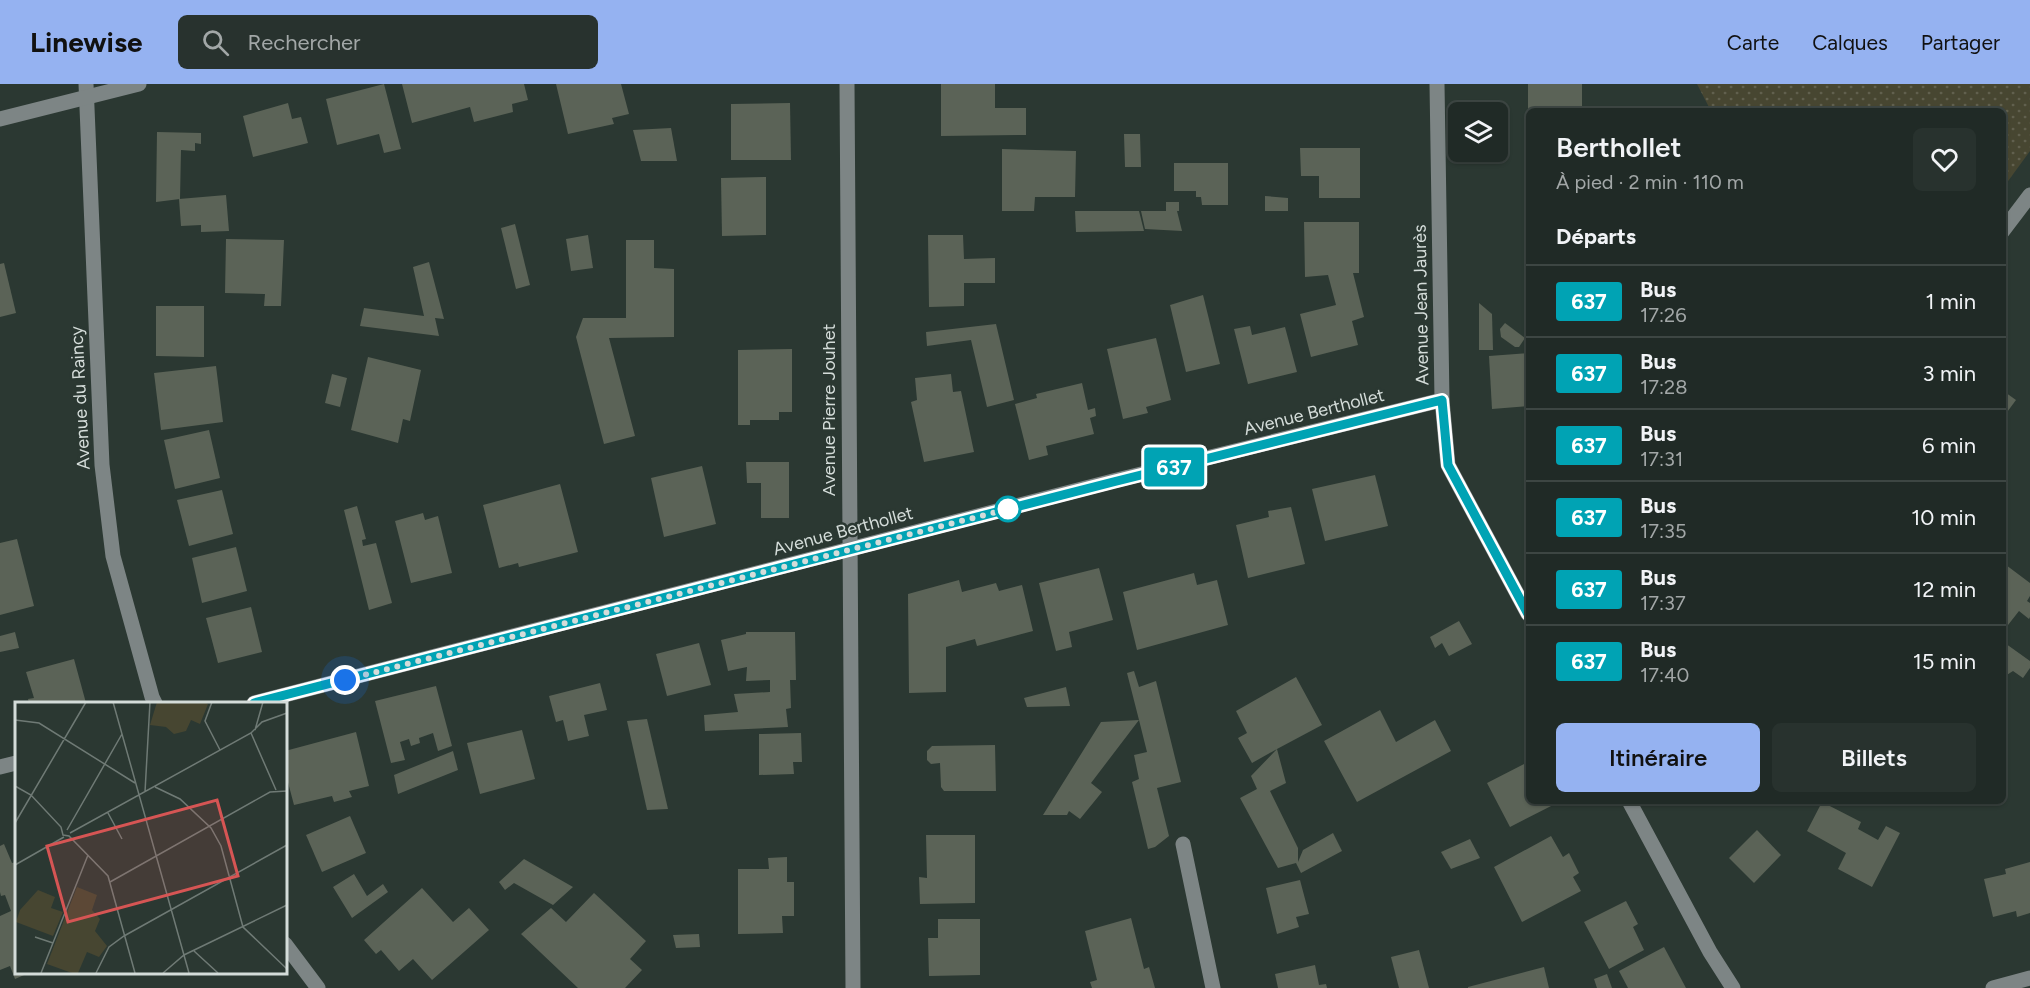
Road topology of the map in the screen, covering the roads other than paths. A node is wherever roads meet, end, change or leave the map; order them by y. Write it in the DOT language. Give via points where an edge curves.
graph roads {
  1 [pos="139,84"];
  2 [pos="847,84"];
  3 [pos="1437,84"];
  4 [pos="86,91"];
  5 [pos="0,119"];
  6 [pos="2030,195"];
  7 [pos="2006,227"];
  8 [pos="1442,400"];
  9 [pos="849,550"];
  10 [pos="1526,610"];
  11 [pos="154,702"];
  12 [pos="258,702"];
  13 [pos="15,763"];
  14 [pos="0,767"];
  15 [pos="1631,804"];
  16 [pos="1183,844"];
  17 [pos="286,945"];
  18 [pos="2030,978"];
  19 [pos="318,988"];
  20 [pos="853,988"];
  21 [pos="1213,988"];
  22 [pos="1733,988"];
  23 [pos="1993,988"];
  1 -- 4 [label="street"];
  2 -- 9 [label="street, Avenue Pierre Jouhet"];
  3 -- 8 [label="street, Avenue Jean Jaurès"];
  4 -- 5 [label="street"];
  4 -- 11 [label="street, Avenue du Raincy" via="102,465 113,556"];
  6 -- 7 [label="street"];
  8 -- 9 [label="street, Avenue Berthollet"];
  8 -- 10 [label="street, Avenue Jean Jaurès" via="1448,465"];
  9 -- 12 [label="street, Avenue Berthollet"];
  9 -- 20 [label="street, Avenue Pierre Jouhet"];
  13 -- 14 [label="street"];
  15 -- 22 [label="street"];
  16 -- 21 [label="street"];
  17 -- 19 [label="street"];
  18 -- 23 [label="street"];
}
